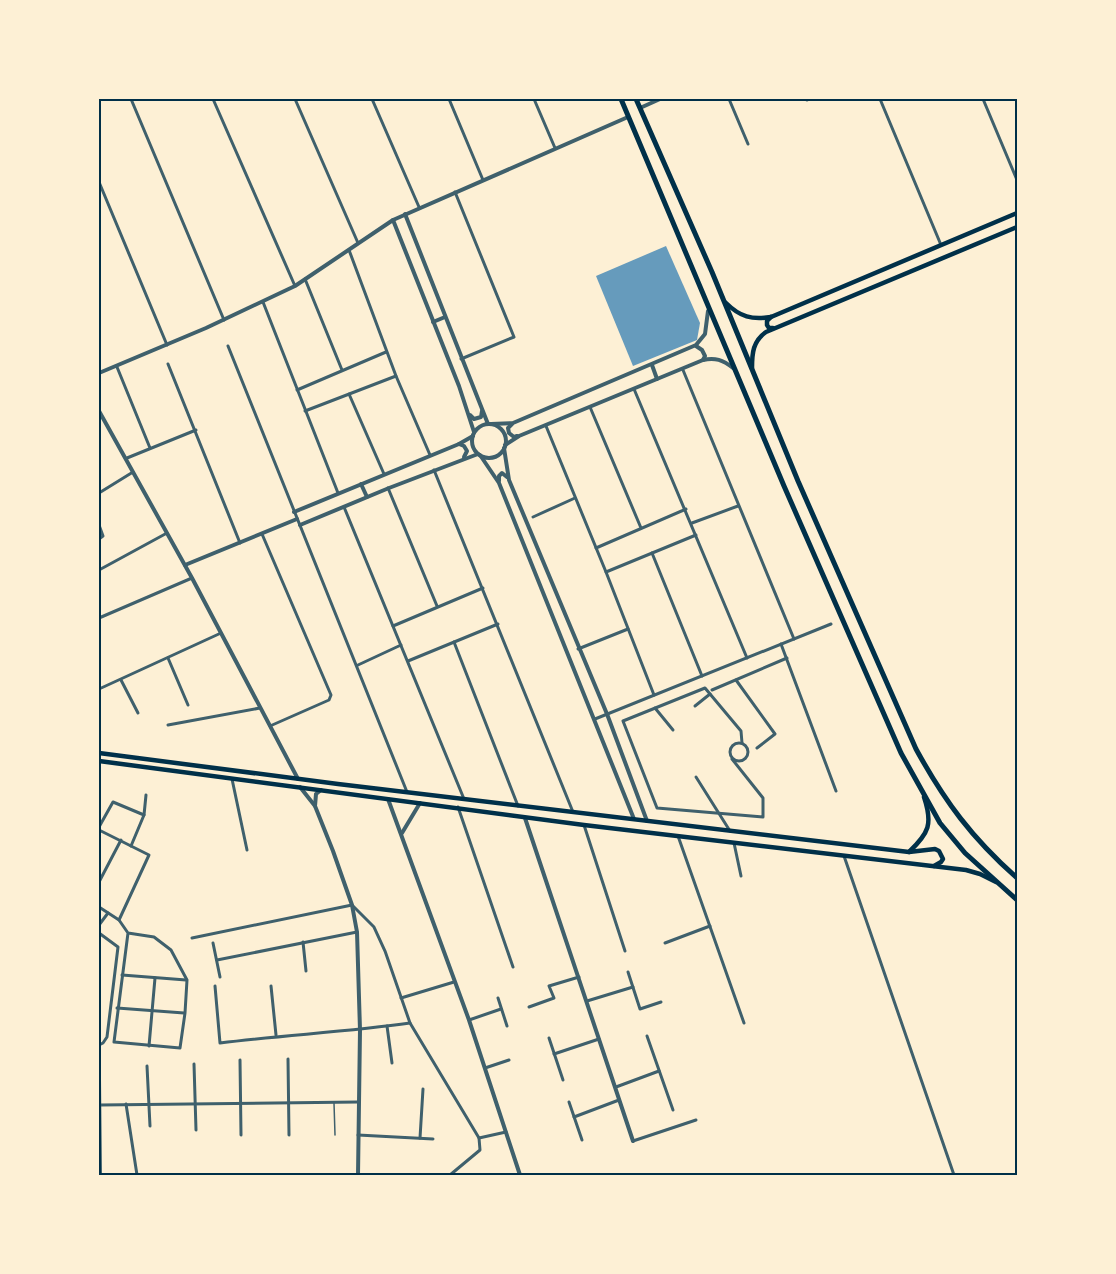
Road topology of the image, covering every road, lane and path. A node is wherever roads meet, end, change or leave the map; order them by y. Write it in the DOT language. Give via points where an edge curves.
graph roads {
  1 [pos="131,99"];
  2 [pos="213,99"];
  3 [pos="295,99"];
  4 [pos="372,99"];
  5 [pos="449,99"];
  6 [pos="534,99"];
  7 [pos="621,99"];
  8 [pos="636,99"];
  9 [pos="660,99"];
  10 [pos="729,99"];
  11 [pos="880,99"];
  12 [pos="983,99"];
  13 [pos="640,108"];
  14 [pos="628,117"];
  15 [pos="748,144"];
  16 [pos="555,148"];
  17 [pos="483,180"];
  18 [pos="1017,180"];
  19 [pos="99,182"];
  20 [pos="455,192"];
  21 [pos="419,207"];
  22 [pos="1017,213"];
  23 [pos="405,214"];
  24 [pos="393,219"];
  25 [pos="1017,227"];
  26 [pos="358,243"];
  27 [pos="941,245"];
  28 [pos="349,250"];
  29 [pos="305,279"];
  30 [pos="295,286"];
  31 [pos="722,298"];
  32 [pos="263,302"];
  33 [pos="709,307"];
  34 [pos="445,317"];
  35 [pos="771,317"];
  36 [pos="224,320"];
  37 [pos="433,322"];
  38 [pos="776,327"];
  39 [pos="167,345"];
  40 [pos="228,346"];
  41 [pos="695,346"];
  42 [pos="386,352"];
  43 [pos="461,359"];
  44 [pos="703,360"];
  45 [pos="168,364"];
  46 [pos="652,365"];
  47 [pos="117,367"];
  48 [pos="752,368"];
  49 [pos="682,369"];
  50 [pos="342,370"];
  51 [pos="736,371"];
  52 [pos="99,373"];
  53 [pos="396,376"];
  54 [pos="657,379"];
  55 [pos="634,389"];
  56 [pos="297,390"];
  57 [pos="349,394"];
  58 [pos="590,407"];
  59 [pos="483,410"];
  60 [pos="99,411"];
  61 [pos="305,411"];
  62 [pos="469,414"];
  63 [pos="513,423"];
  64 [pos="489,424"];
  65 [pos="546,426"];
  66 [pos="196,430"];
  67 [pos="474,434"];
  68 [pos="519,436"];
  69 [pos="459,444"];
  70 [pos="504,446"];
  71 [pos="150,448"];
  72 [pos="479,454"];
  73 [pos="430,455"];
  74 [pos="127,458"];
  75 [pos="464,458"];
  76 [pos="434,470"];
  77 [pos="134,472"];
  78 [pos="384,474"];
  79 [pos="509,480"];
  80 [pos="361,483"];
  81 [pos="499,483"];
  82 [pos="388,488"];
  83 [pos="99,493"];
  84 [pos="338,493"];
  85 [pos="367,498"];
  86 [pos="575,498"];
  87 [pos="738,506"];
  88 [pos="344,507"];
  89 [pos="686,509"];
  90 [pos="294,512"];
  91 [pos="533,517"];
  92 [pos="297,519"];
  93 [pos="692,523"];
  94 [pos="99,525"];
  95 [pos="300,525"];
  96 [pos="641,528"];
  97 [pos="167,533"];
  98 [pos="262,534"];
  99 [pos="696,535"];
  100 [pos="99,539"];
  101 [pos="240,543"];
  102 [pos="596,548"];
  103 [pos="652,553"];
  104 [pos="185,565"];
  105 [pos="99,570"];
  106 [pos="606,572"];
  107 [pos="192,578"];
  108 [pos="552,587"];
  109 [pos="483,588"];
  110 [pos="541,590"];
  111 [pos="848,595"];
  112 [pos="833,600"];
  113 [pos="437,606"];
  114 [pos="99,618"];
  115 [pos="498,624"];
  116 [pos="831,624"];
  117 [pos="393,626"];
  118 [pos="628,629"];
  119 [pos="221,633"];
  120 [pos="794,639"];
  121 [pos="454,642"];
  122 [pos="781,644"];
  123 [pos="401,645"];
  124 [pos="578,648"];
  125 [pos="168,658"];
  126 [pos="747,658"];
  127 [pos="787,658"];
  128 [pos="408,661"];
  129 [pos="358,665"];
  130 [pos="702,676"];
  131 [pos="120,679"];
  132 [pos="736,680"];
  133 [pos="99,689"];
  134 [pos="711,692"];
  135 [pos="654,695"];
  136 [pos="188,705"];
  137 [pos="695,706"];
  138 [pos="260,708"];
  139 [pos="654,708"];
  140 [pos="138,713"];
  141 [pos="607,714"];
  142 [pos="595,719"];
  143 [pos="168,725"];
  144 [pos="270,726"];
  145 [pos="673,730"];
  146 [pos="742,743"];
  147 [pos="757,748"];
  148 [pos="99,753"];
  149 [pos="732,759"];
  150 [pos="148,760"];
  151 [pos="99,761"];
  152 [pos="147,767"];
  153 [pos="696,777"];
  154 [pos="232,779"];
  155 [pos="298,779"];
  156 [pos="299,787"];
  157 [pos="321,790"];
  158 [pos="836,791"];
  159 [pos="407,792"];
  160 [pos="146,795"];
  161 [pos="923,795"];
  162 [pos="388,799"];
  163 [pos="464,799"];
  164 [pos="421,802"];
  165 [pos="518,806"];
  166 [pos="315,807"];
  167 [pos="458,807"];
  168 [pos="573,812"];
  169 [pos="720,814"];
  170 [pos="144,815"];
  171 [pos="525,818"];
  172 [pos="634,819"];
  173 [pos="647,821"];
  174 [pos="584,825"];
  175 [pos="99,828"];
  176 [pos="730,831"];
  177 [pos="402,833"];
  178 [pos="678,836"];
  179 [pos="121,840"];
  180 [pos="734,843"];
  181 [pos="131,846"];
  182 [pos="247,850"];
  183 [pos="909,852"];
  184 [pos="844,856"];
  185 [pos="932,866"];
  186 [pos="741,876"];
  187 [pos="1016,877"];
  188 [pos="99,882"];
  189 [pos="999,884"];
  190 [pos="1017,900"];
  191 [pos="352,905"];
  192 [pos="99,907"];
  193 [pos="108,913"];
  194 [pos="119,920"];
  195 [pos="99,925"];
  196 [pos="710,926"];
  197 [pos="357,932"];
  198 [pos="99,933"];
  199 [pos="129,933"];
  200 [pos="192,938"];
  201 [pos="303,942"];
  202 [pos="213,943"];
  203 [pos="665,943"];
  204 [pos="625,951"];
  205 [pos="217,960"];
  206 [pos="513,967"];
  207 [pos="306,971"];
  208 [pos="628,972"];
  209 [pos="122,975"];
  210 [pos="220,977"];
  211 [pos="579,977"];
  212 [pos="155,978"];
  213 [pos="187,980"];
  214 [pos="455,981"];
  215 [pos="215,986"];
  216 [pos="271,986"];
  217 [pos="633,987"];
  218 [pos="402,998"];
  219 [pos="498,998"];
  220 [pos="587,1001"];
  221 [pos="661,1002"];
  222 [pos="528,1007"];
  223 [pos="117,1008"];
  224 [pos="501,1009"];
  225 [pos="152,1010"];
  226 [pos="185,1013"];
  227 [pos="469,1020"];
  228 [pos="410,1023"];
  229 [pos="744,1023"];
  230 [pos="387,1026"];
  231 [pos="507,1026"];
  232 [pos="360,1030"];
  233 [pos="276,1036"];
  234 [pos="647,1036"];
  235 [pos="549,1038"];
  236 [pos="599,1039"];
  237 [pos="99,1045"];
  238 [pos="149,1046"];
  239 [pos="554,1054"];
  240 [pos="288,1059"];
  241 [pos="240,1060"];
  242 [pos="508,1060"];
  243 [pos="392,1063"];
  244 [pos="194,1064"];
  245 [pos="147,1066"];
  246 [pos="485,1068"];
  247 [pos="660,1071"];
  248 [pos="99,1079"];
  249 [pos="562,1080"];
  250 [pos="615,1087"];
  251 [pos="423,1089"];
  252 [pos="619,1100"];
  253 [pos="334,1102"];
  254 [pos="358,1102"];
  255 [pos="568,1102"];
  256 [pos="241,1103"];
  257 [pos="289,1103"];
  258 [pos="126,1104"];
  259 [pos="149,1104"];
  260 [pos="195,1104"];
  261 [pos="100,1105"];
  262 [pos="673,1110"];
  263 [pos="574,1117"];
  264 [pos="696,1120"];
  265 [pos="150,1126"];
  266 [pos="196,1130"];
  267 [pos="506,1132"];
  268 [pos="241,1135"];
  269 [pos="289,1135"];
  270 [pos="335,1135"];
  271 [pos="358,1135"];
  272 [pos="420,1138"];
  273 [pos="479,1138"];
  274 [pos="433,1139"];
  275 [pos="582,1140"];
  276 [pos="633,1141"];
  277 [pos="100,1175"];
  278 [pos="137,1175"];
  279 [pos="358,1175"];
  280 [pos="451,1175"];
  281 [pos="520,1175"];
  282 [pos="954,1175"];
  1 -- 36 [label="street"];
  2 -- 30 [label="street"];
  3 -- 26 [label="street"];
  4 -- 21 [label="street"];
  5 -- 17 [label="street"];
  6 -- 16 [label="street"];
  7 -- 14 [label="main road"];
  8 -- 13 [label="main road"];
  9 -- 13 [label="street"];
  10 -- 15 [label="street"];
  11 -- 27 [label="street"];
  12 -- 18 [label="street"];
  13 -- 31 [label="main road"];
  14 -- 16 [label="street"];
  14 -- 33 [label="main road"];
  16 -- 17 [label="street"];
  17 -- 20 [label="street"];
  19 -- 39 [label="street"];
  20 -- 21 [label="street"];
  20 -- 43 [label="street" via="514,338"];
  21 -- 23 [label="street"];
  22 -- 27 [label="main road"];
  23 -- 24 [label="street"];
  23 -- 34 [label="street"];
  24 -- 26 [label="street"];
  24 -- 37 [label="street"];
  25 -- 38 [label="main road"];
  26 -- 28 [label="street"];
  27 -- 35 [label="main road"];
  28 -- 29 [label="street"];
  28 -- 42 [label="street"];
  29 -- 30 [label="street"];
  29 -- 50 [label="street"];
  30 -- 32 [label="street"];
  31 -- 35 [label="main road" via="745,317"];
  31 -- 48 [label="main road"];
  32 -- 36 [label="street"];
  32 -- 56 [label="street"];
  33 -- 41 [label="street" via="705,334"];
  33 -- 51 [label="main road"];
  34 -- 37 [label="street"];
  34 -- 43 [label="street"];
  35 -- 38 [label="main road" via="766,325 770,329"];
  36 -- 39 [label="street"];
  37 -- 62 [label="street"];
  38 -- 48 [label="main road" via="756,342"];
  39 -- 47 [label="street"];
  40 -- 90 [label="street"];
  41 -- 44 [label="street" via="704,352"];
  41 -- 46 [label="street"];
  42 -- 50 [label="street"];
  42 -- 53 [label="street"];
  43 -- 59 [label="street"];
  44 -- 49 [label="street"];
  44 -- 51 [label="street" via="719,359"];
  45 -- 66 [label="street"];
  46 -- 54 [label="street"];
  46 -- 63 [label="street"];
  47 -- 52 [label="street"];
  47 -- 71 [label="street"];
  48 -- 111 [label="main road"];
  49 -- 54 [label="street"];
  49 -- 87 [label="street"];
  50 -- 56 [label="street"];
  51 -- 112 [label="main road"];
  53 -- 57 [label="street"];
  53 -- 73 [label="street"];
  54 -- 55 [label="street"];
  55 -- 58 [label="street"];
  55 -- 89 [label="street"];
  56 -- 61 [label="street"];
  57 -- 61 [label="street"];
  57 -- 78 [label="street"];
  58 -- 65 [label="street"];
  58 -- 96 [label="street"];
  59 -- 62 [label="street" via="478,419"];
  59 -- 64 [label="street"];
  60 -- 74 [label="street"];
  61 -- 84 [label="street"];
  62 -- 67 [label="street"];
  63 -- 64 [label="street"];
  63 -- 68 [label="street" via="509,433"];
  64 -- 67 [label="street"];
  64 -- 70 [label="street" via="502,431"];
  65 -- 68 [label="street"];
  65 -- 86 [label="street"];
  66 -- 71 [label="street"];
  66 -- 101 [label="street"];
  67 -- 69 [label="street"];
  67 -- 72 [label="street" via="474,447"];
  68 -- 70 [label="street"];
  69 -- 73 [label="street"];
  69 -- 75 [label="street" via="467,451"];
  70 -- 72 [label="street" via="496,456"];
  70 -- 79 [label="street"];
  71 -- 74 [label="street"];
  72 -- 75 [label="street"];
  72 -- 81 [label="street"];
  73 -- 78 [label="street"];
  74 -- 77 [label="street"];
  75 -- 76 [label="street"];
  76 -- 82 [label="street"];
  76 -- 109 [label="street"];
  77 -- 83 [label="street"];
  77 -- 97 [label="street"];
  78 -- 80 [label="street"];
  79 -- 81 [label="street" via="502,473"];
  79 -- 108 [label="street"];
  80 -- 84 [label="street"];
  80 -- 85 [label="street"];
  81 -- 110 [label="street"];
  82 -- 85 [label="street"];
  82 -- 113 [label="street"];
  84 -- 90 [label="street"];
  85 -- 88 [label="street"];
  86 -- 91 [label="street"];
  86 -- 102 [label="street"];
  87 -- 93 [label="street"];
  87 -- 120 [label="street"];
  88 -- 95 [label="street"];
  88 -- 117 [label="street"];
  89 -- 93 [label="street"];
  89 -- 96 [label="street"];
  90 -- 92 [label="street"];
  92 -- 95 [label="street"];
  92 -- 98 [label="street"];
  93 -- 99 [label="street"];
  94 -- 100 [label="street" via="103,536"];
  95 -- 129 [label="street"];
  96 -- 102 [label="street"];
  97 -- 104 [label="street"];
  97 -- 105 [label="street"];
  98 -- 101 [label="street"];
  98 -- 144 [label="street" via="331,698"];
  99 -- 103 [label="street"];
  99 -- 126 [label="street"];
  101 -- 104 [label="street"];
  102 -- 106 [label="street"];
  103 -- 106 [label="street"];
  103 -- 130 [label="street"];
  104 -- 107 [label="street"];
  106 -- 118 [label="street"];
  107 -- 114 [label="street"];
  107 -- 119 [label="street"];
  108 -- 110 [label="street"];
  108 -- 124 [label="street"];
  109 -- 113 [label="street"];
  109 -- 115 [label="street"];
  110 -- 142 [label="street"];
  111 -- 112 [label="main road"];
  111 -- 187 [label="main road" via="935,785 978,842"];
  112 -- 161 [label="main road"];
  113 -- 117 [label="street"];
  115 -- 121 [label="street"];
  115 -- 168 [label="street"];
  116 -- 120 [label="street"];
  117 -- 123 [label="street"];
  118 -- 124 [label="street"];
  118 -- 135 [label="street"];
  119 -- 125 [label="street"];
  119 -- 138 [label="street"];
  120 -- 122 [label="street"];
  121 -- 128 [label="street"];
  121 -- 165 [label="street"];
  122 -- 126 [label="street"];
  122 -- 127 [label="street"];
  123 -- 128 [label="street"];
  123 -- 129 [label="street"];
  124 -- 141 [label="street"];
  125 -- 131 [label="street"];
  125 -- 136 [label="street"];
  126 -- 130 [label="street"];
  127 -- 132 [label="street"];
  127 -- 158 [label="street"];
  128 -- 163 [label="street"];
  129 -- 159 [label="street"];
  130 -- 135 [label="street"];
  131 -- 133 [label="street"];
  131 -- 140 [label="street"];
  132 -- 134 [label="street"];
  132 -- 147 [label="street" via="775,734"];
  134 -- 137 [label="street"];
  134 -- 139 [label="street" via="705,688"];
  134 -- 146 [label="street" via="741,731"];
  135 -- 141 [label="street"];
  138 -- 143 [label="street"];
  138 -- 144 [label="street"];
  139 -- 145 [label="street"];
  139 -- 169 [label="street" via="623,721 657,808"];
  141 -- 142 [label="street"];
  141 -- 173 [label="street"];
  142 -- 172 [label="street"];
  144 -- 155 [label="street"];
  146 -- 149 [label="street" via="730,749"];
  146 -- 149 [label="street" via="748,750 745,759"];
  148 -- 150 [label="main road"];
  149 -- 169 [label="street" via="764,798 764,817"];
  150 -- 152 [label="main road"];
  150 -- 155 [label="main road"];
  151 -- 152 [label="main road"];
  152 -- 154 [label="main road"];
  153 -- 169 [label="street"];
  154 -- 156 [label="main road"];
  154 -- 182 [label="street"];
  155 -- 159 [label="main road"];
  156 -- 157 [label="main road"];
  156 -- 166 [label="street"];
  157 -- 162 [label="main road"];
  157 -- 166 [label="street" via="316,794"];
  159 -- 163 [label="main road"];
  160 -- 170 [label="street"];
  161 -- 183 [label="main road" via="929,824"];
  161 -- 189 [label="main road" via="965,853"];
  162 -- 164 [label="main road"];
  162 -- 177 [label="street"];
  163 -- 165 [label="main road"];
  164 -- 167 [label="main road"];
  164 -- 177 [label="street"];
  165 -- 168 [label="main road"];
  166 -- 191 [label="street"];
  167 -- 171 [label="main road"];
  167 -- 206 [label="street"];
  168 -- 172 [label="main road"];
  169 -- 176 [label="street"];
  170 -- 175 [label="street" via="112,802"];
  170 -- 181 [label="street"];
  171 -- 174 [label="main road"];
  171 -- 211 [label="street"];
  172 -- 173 [label="main road"];
  173 -- 176 [label="main road"];
  174 -- 178 [label="main road"];
  174 -- 204 [label="street"];
  175 -- 179 [label="street"];
  176 -- 183 [label="main road"];
  177 -- 214 [label="street"];
  178 -- 180 [label="main road"];
  178 -- 196 [label="street"];
  179 -- 181 [label="street"];
  179 -- 188 [label="street"];
  180 -- 184 [label="main road"];
  180 -- 186 [label="street"];
  181 -- 194 [label="street" via="149,855"];
  183 -- 185 [label="main road" via="939,851 943,859"];
  184 -- 185 [label="main road"];
  184 -- 282 [label="street"];
  185 -- 189 [label="main road" via="966,870"];
  189 -- 190 [label="main road"];
  191 -- 197 [label="street"];
  191 -- 200 [label="street"];
  191 -- 218 [label="street" via="374,927"];
  192 -- 193 [label="street"];
  193 -- 194 [label="street"];
  193 -- 195 [label="street"];
  194 -- 199 [label="street"];
  196 -- 203 [label="street"];
  196 -- 229 [label="street"];
  197 -- 201 [label="street"];
  197 -- 232 [label="street"];
  198 -- 237 [label="street" via="118,947 107,1037"];
  199 -- 209 [label="street"];
  199 -- 213 [label="street" via="154,937 171,950"];
  201 -- 205 [label="street"];
  201 -- 207 [label="street"];
  202 -- 205 [label="street"];
  205 -- 210 [label="street"];
  208 -- 217 [label="street"];
  209 -- 212 [label="street"];
  209 -- 223 [label="street"];
  211 -- 220 [label="street"];
  211 -- 222 [label="street" via="549,986 554,998"];
  212 -- 213 [label="street"];
  212 -- 225 [label="street"];
  213 -- 226 [label="street"];
  214 -- 218 [label="street"];
  214 -- 227 [label="street"];
  215 -- 233 [label="street" via="220,1043"];
  216 -- 233 [label="street"];
  217 -- 220 [label="street"];
  217 -- 221 [label="street" via="640,1009"];
  218 -- 228 [label="street"];
  219 -- 224 [label="street"];
  220 -- 236 [label="street"];
  223 -- 225 [label="street"];
  223 -- 238 [label="street" via="114,1042"];
  224 -- 227 [label="street"];
  224 -- 231 [label="street"];
  225 -- 226 [label="street"];
  225 -- 238 [label="street"];
  226 -- 238 [label="street" via="180,1048"];
  227 -- 246 [label="street"];
  228 -- 230 [label="street"];
  228 -- 273 [label="street"];
  230 -- 232 [label="street"];
  230 -- 243 [label="street"];
  232 -- 233 [label="street"];
  232 -- 254 [label="street"];
  234 -- 247 [label="street"];
  235 -- 239 [label="street"];
  236 -- 239 [label="street"];
  236 -- 250 [label="street"];
  239 -- 249 [label="street"];
  240 -- 257 [label="street"];
  241 -- 256 [label="street"];
  242 -- 246 [label="street"];
  244 -- 260 [label="street"];
  245 -- 259 [label="street"];
  246 -- 267 [label="street"];
  247 -- 250 [label="street"];
  247 -- 262 [label="street"];
  248 -- 261 [label="street"];
  250 -- 252 [label="street"];
  251 -- 272 [label="street"];
  252 -- 263 [label="street"];
  252 -- 276 [label="street"];
  253 -- 254 [label="street"];
  253 -- 257 [label="street"];
  253 -- 270 [label="lane"];
  254 -- 271 [label="street"];
  255 -- 263 [label="street"];
  256 -- 257 [label="street"];
  256 -- 260 [label="street"];
  256 -- 268 [label="street"];
  257 -- 269 [label="street"];
  258 -- 259 [label="street"];
  258 -- 261 [label="street"];
  258 -- 278 [label="street"];
  259 -- 260 [label="street"];
  259 -- 265 [label="street"];
  260 -- 266 [label="street"];
  261 -- 277 [label="street"];
  263 -- 275 [label="street"];
  264 -- 276 [label="street"];
  267 -- 273 [label="street"];
  267 -- 281 [label="street"];
  271 -- 272 [label="street"];
  271 -- 279 [label="street"];
  272 -- 274 [label="street"];
  273 -- 280 [label="street" via="480,1150"];
}
